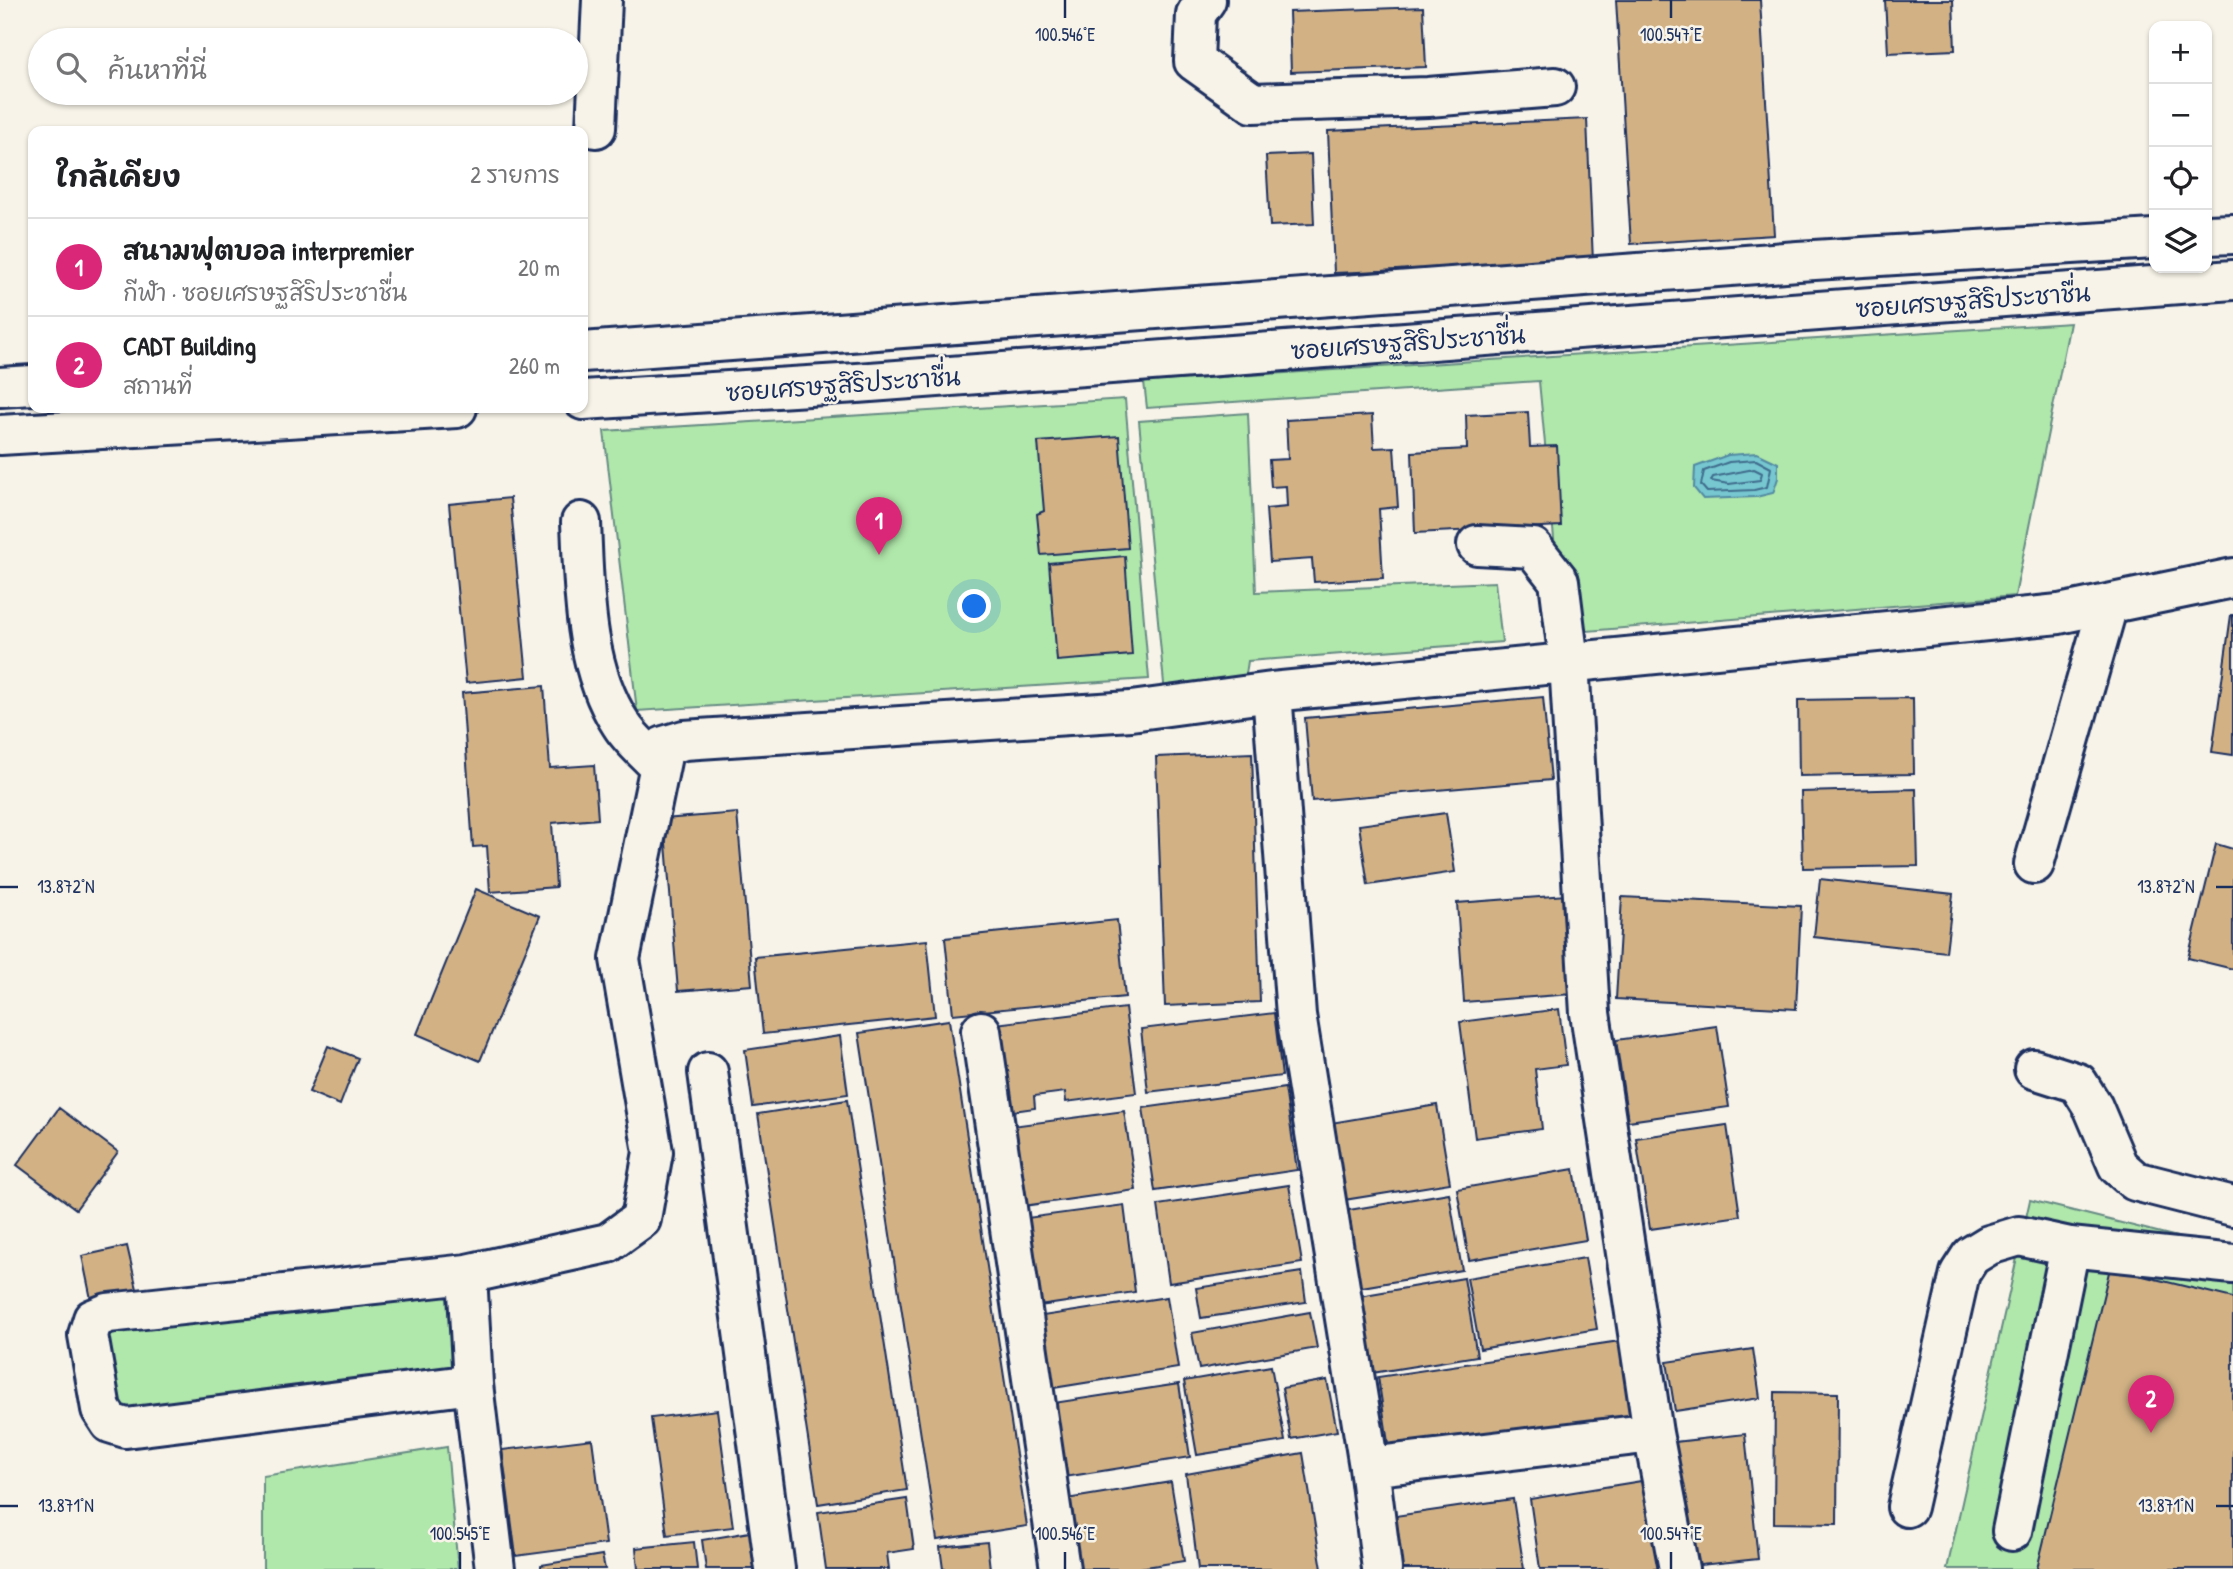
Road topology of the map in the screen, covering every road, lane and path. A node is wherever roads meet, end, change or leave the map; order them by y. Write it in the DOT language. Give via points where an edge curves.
graph roads {
  1 [pos="602,0"];
  2 [pos="1206,0"];
  3 [pos="1555,87"];
  4 [pos="596,128"];
  5 [pos="2233,234"];
  6 [pos="2212,235"];
  7 [pos="2149,239"];
  8 [pos="2233,280"];
  9 [pos="588,352"];
  10 [pos="28,385"];
  11 [pos="0,387"];
  12 [pos="588,400"];
  13 [pos="372,413"];
  14 [pos="0,435"];
  15 [pos="581,522"];
  16 [pos="1476,545"];
  17 [pos="2233,578"];
  18 [pos="2108,605"];
  19 [pos="1569,662"];
  20 [pos="1272,692"];
  21 [pos="657,764"];
  22 [pos="2034,864"];
  23 [pos="981,1031"];
  24 [pos="2034,1069"];
  25 [pos="708,1072"];
  26 [pos="2233,1206"];
  27 [pos="2070,1247"];
  28 [pos="2233,1264"];
  29 [pos="467,1275"];
  30 [pos="473,1384"];
  31 [pos="1653,1433"];
  32 [pos="1369,1466"];
  33 [pos="1907,1507"];
  34 [pos="2012,1531"];
  35 [pos="495,1569"];
  36 [pos="775,1569"];
  37 [pos="1060,1569"];
  38 [pos="1382,1569"];
  39 [pos="1679,1569"];
  1 -- 4 [label="street"];
  2 -- 3 [label="street" via="1196,14 1194,61 1252,103"];
  5 -- 6 [label="street"];
  7 -- 9 [label="street, ซอยเศรษฐสิริประชาชื่น" via="1798,261"];
  8 -- 12 [label="street, ซอยเศรษฐสิริประชาชื่น"];
  10 -- 11 [label="street"];
  13 -- 14 [label="street"];
  15 -- 21 [label="street" via="584,601 595,660 621,725"];
  16 -- 19 [label="street" via="1533,548 1546,561 1559,580"];
  17 -- 18 [label="street"];
  18 -- 19 [label="street" via="2059,614"];
  18 -- 22 [label="street"];
  19 -- 20 [label="street"];
  19 -- 31 [label="street" via="1590,1013"];
  20 -- 21 [label="street" via="1132,711 684,740 664,746"];
  20 -- 32 [label="street" via="1296,1015"];
  21 -- 29 [label="street" via="620,959 653,1152 640,1219 608,1243"];
  23 -- 37 [label="street"];
  24 -- 26 [label="street" via="2078,1083 2118,1166 2135,1181"];
  25 -- 36 [label="street"];
  27 -- 28 [label="street"];
  27 -- 33 [label="street" via="2019,1236 2004,1238 1970,1256 1960,1273"];
  27 -- 34 [label="street"];
  29 -- 30 [label="street"];
  29 -- 30 [label="street" via="108,1313 93,1319 88,1335 100,1409 110,1423 126,1427"];
  30 -- 35 [label="street"];
  31 -- 32 [label="street"];
  31 -- 39 [label="street"];
  32 -- 38 [label="street"];
}
